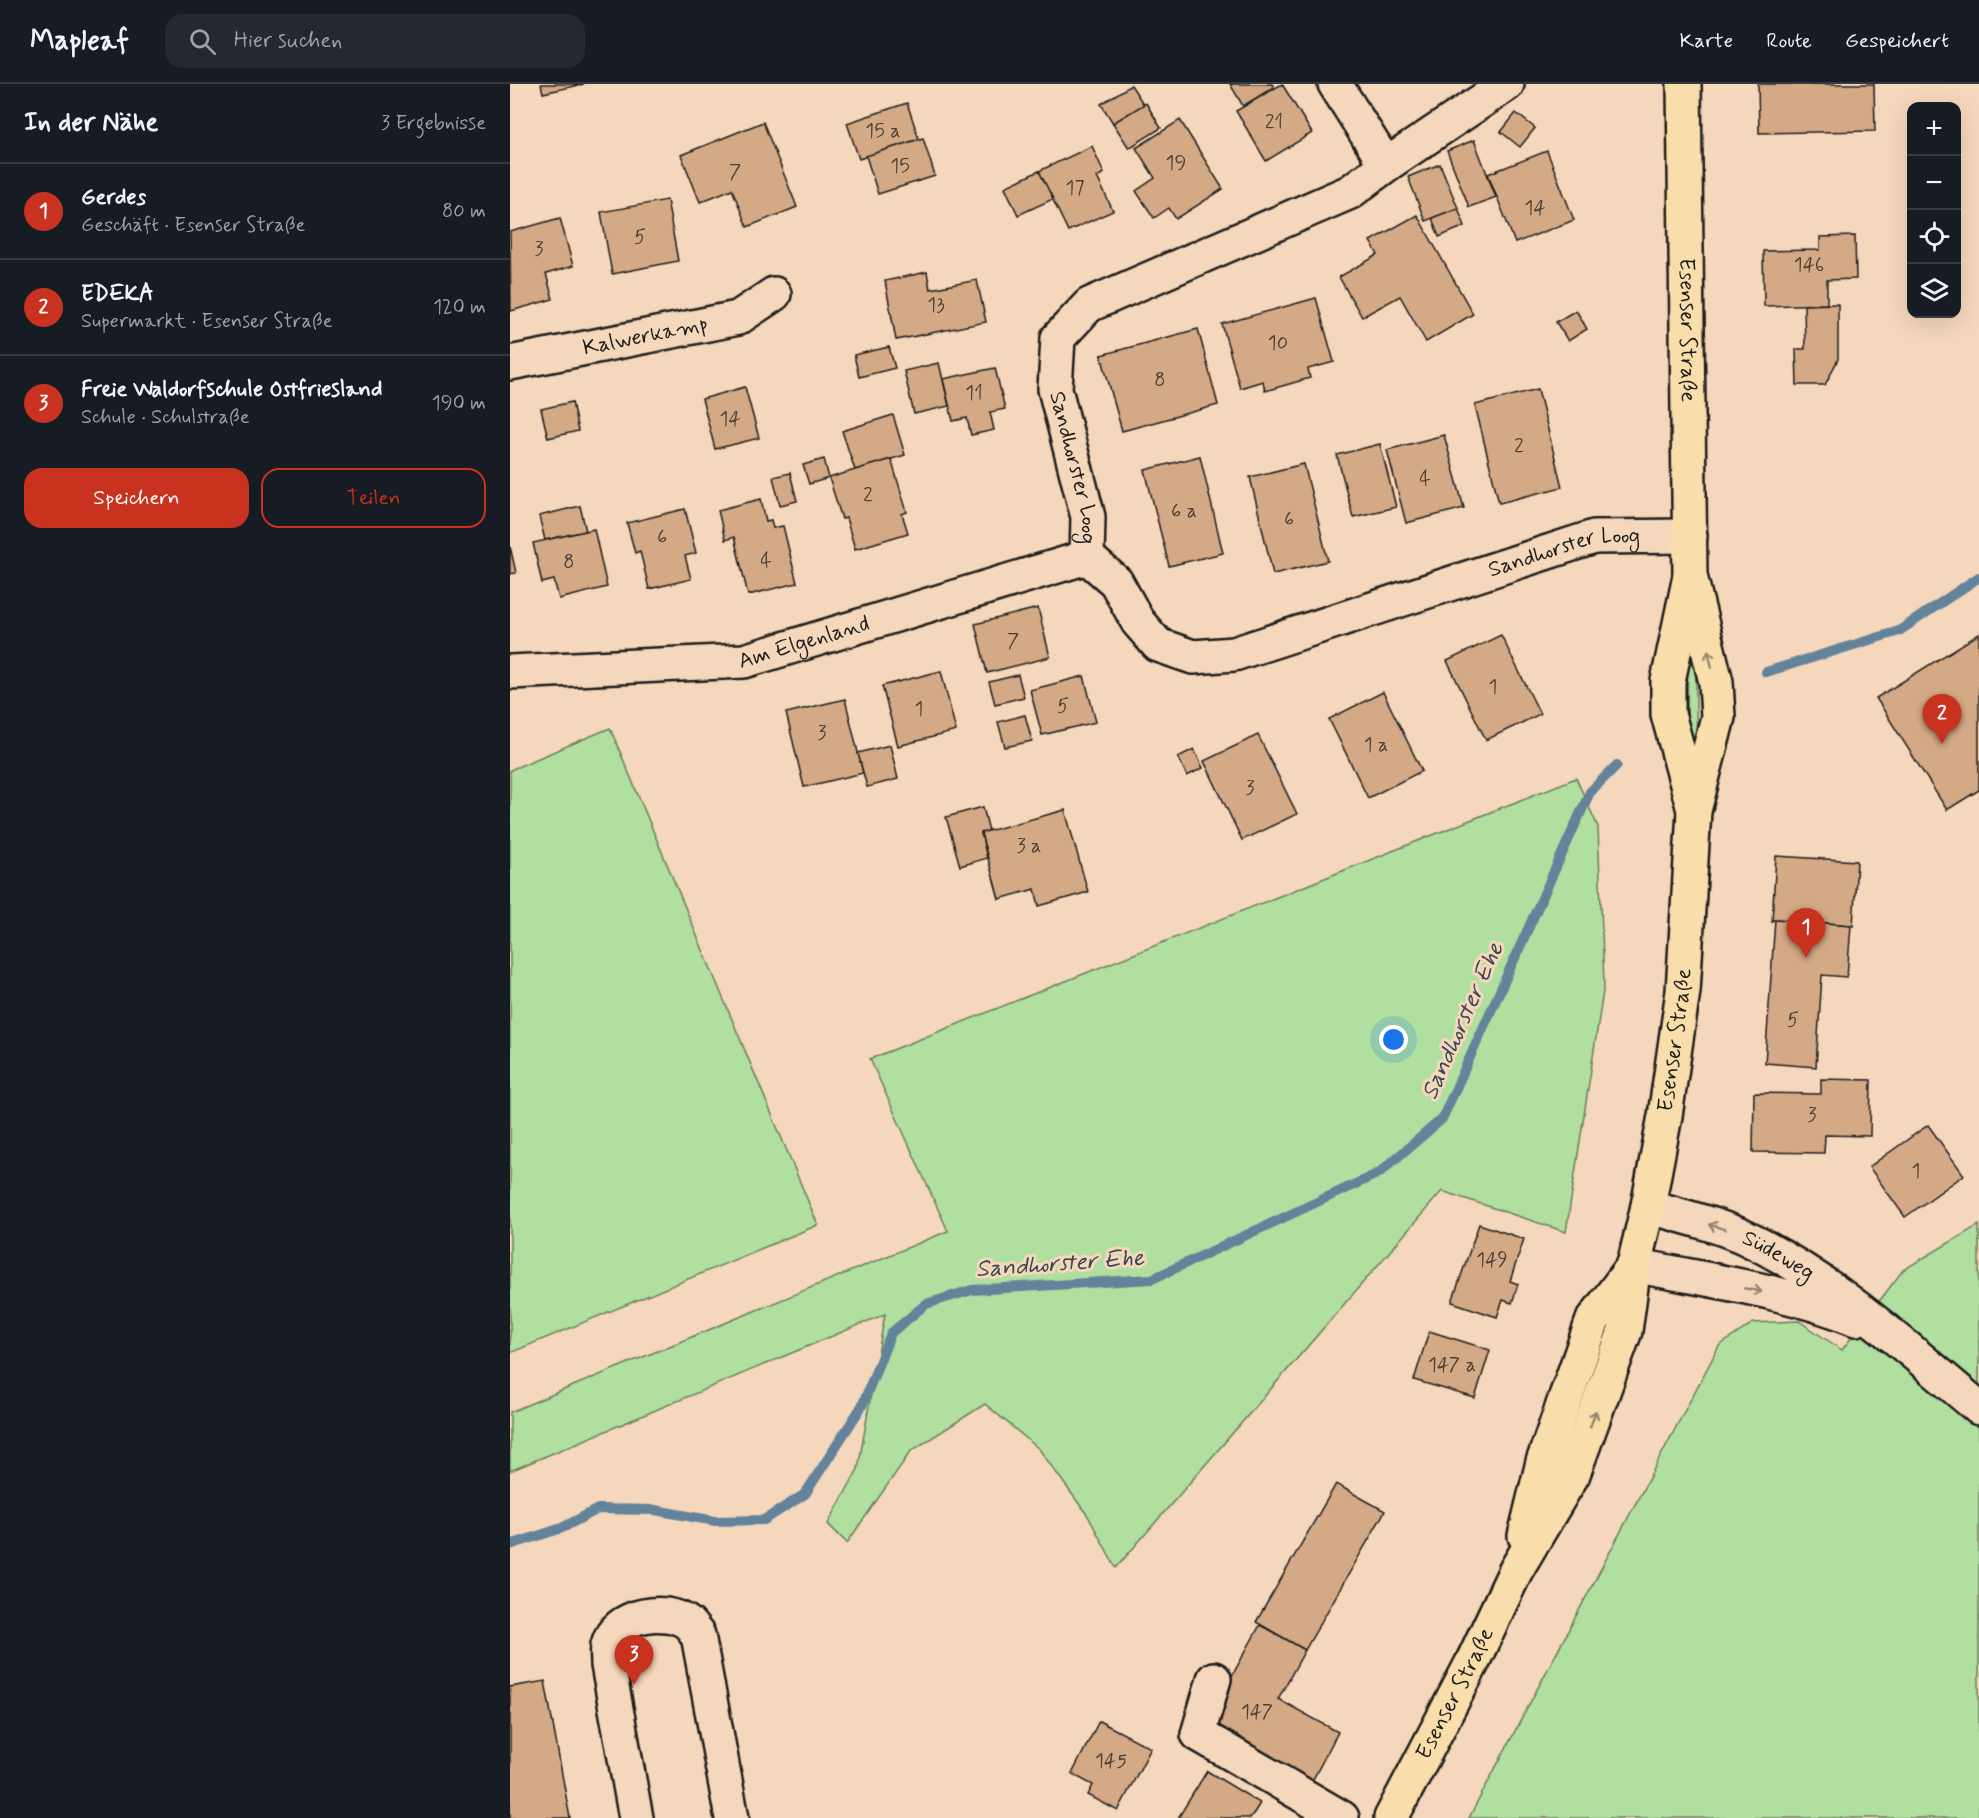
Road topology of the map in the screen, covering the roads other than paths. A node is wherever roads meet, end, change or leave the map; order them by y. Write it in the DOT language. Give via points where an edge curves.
graph roads {
  1 [pos="1335,84"];
  2 [pos="1684,84"];
  3 [pos="1494,88"];
  4 [pos="1386,165"];
  5 [pos="774,294"];
  6 [pos="510,363"];
  7 [pos="1690,536"];
  8 [pos="1087,557"];
  9 [pos="1690,576"];
  10 [pos="510,672"];
  11 [pos="1694,812"];
  12 [pos="1648,1206"];
  13 [pos="1634,1265"];
  14 [pos="1891,1334"];
  15 [pos="1979,1408"];
  16 [pos="1214,1679"];
  17 [pos="636,1818"];
  18 [pos="732,1818"];
  19 [pos="1342,1818"];
  20 [pos="1391,1818"];
  1 -- 4 [label="street"];
  2 -- 7 [label="main road, Esenser Straße"];
  3 -- 4 [label="street, Sandhorster Loog"];
  4 -- 8 [label="street, Sandhorster Loog" via="1350,192 1089,305 1058,338 1055,389 1088,517"];
  5 -- 6 [label="street, Kalwerkamp" via="738,318"];
  7 -- 8 [label="street, Sandhorster Loog" via="1594,537 1234,654 1192,657 1158,645 1138,622 1116,582"];
  7 -- 9 [label="main road, Esenser Straße"];
  8 -- 10 [label="street, Am Elgenland" via="744,661"];
  9 -- 11 [label="main road, Esenser Straße" via="1668,681 1668,714"];
  11 -- 9 [label="main road, Esenser Straße, one-way" via="1718,717 1716,682"];
  11 -- 12 [label="main road, Esenser Straße" via="1683,991"];
  12 -- 13 [label="main road, Esenser Straße"];
  14 -- 12 [label="street, Südeweg, one-way" via="1785,1258 1742,1236"];
  13 -- 14 [label="street, Südeweg, one-way" via="1838,1311"];
  13 -- 20 [label="main road, Esenser Straße" via="1625,1332 1573,1474 1516,1570"];
  14 -- 15 [label="street, Südeweg"];
  16 -- 19 [label="street" via="1198,1734"];
  17 -- 18 [label="street" via="608,1665 608,1644 629,1621 649,1615 673,1616 689,1624 698,1635"];
}
